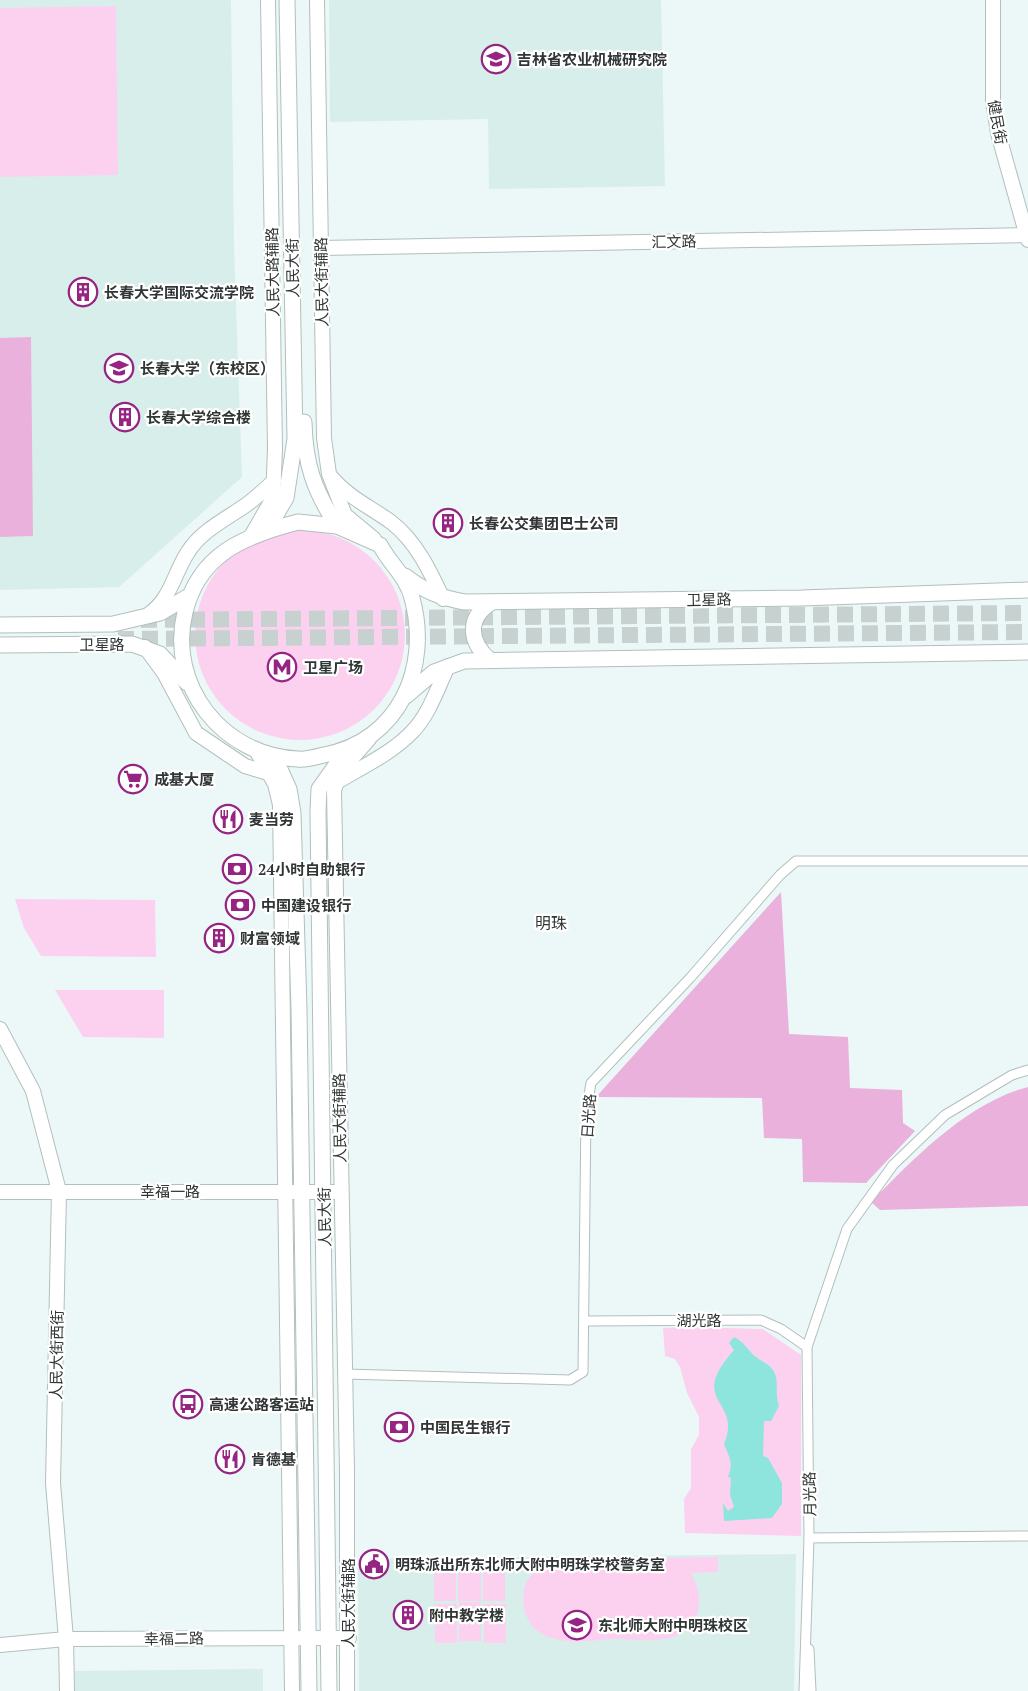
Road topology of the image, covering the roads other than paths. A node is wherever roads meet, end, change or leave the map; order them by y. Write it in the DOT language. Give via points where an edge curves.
graph roads {
  1 [pos="268,0"];
  2 [pos="287,0"];
  3 [pos="298,0"];
  4 [pos="317,0"];
  5 [pos="993,0"];
  6 [pos="1027,238"];
  7 [pos="321,248"];
  8 [pos="329,474"];
  9 [pos="274,481"];
  10 [pos="337,526"];
  11 [pos="267,530"];
  12 [pos="250,538"];
  13 [pos="380,545"];
  14 [pos="399,571"];
  15 [pos="1028,590"];
  16 [pos="189,596"];
  17 [pos="443,599"];
  18 [pos="492,602"];
  19 [pos="146,616"];
  20 [pos="0,625"];
  21 [pos="0,645"];
  22 [pos="145,647"];
  23 [pos="1028,652"];
  24 [pos="490,660"];
  25 [pos="448,666"];
  26 [pos="189,684"];
  27 [pos="404,698"];
  28 [pos="371,736"];
  29 [pos="256,750"];
  30 [pos="346,751"];
  31 [pos="274,756"];
  32 [pos="268,773"];
  33 [pos="337,782"];
  34 [pos="1028,861"];
  35 [pos="0,1029"];
  36 [pos="1028,1070"];
  37 [pos="284,1190"];
  38 [pos="59,1191"];
  39 [pos="0,1192"];
  40 [pos="301,1192"];
  41 [pos="324,1192"];
  42 [pos="341,1192"];
  43 [pos="584,1321"];
  44 [pos="807,1347"];
  45 [pos="344,1374"];
  46 [pos="1028,1536"];
  47 [pos="809,1538"];
  48 [pos="291,1636"];
  49 [pos="307,1636"];
  50 [pos="329,1637"];
  51 [pos="349,1638"];
  52 [pos="66,1639"];
  53 [pos="807,1640"];
  54 [pos="0,1644"];
  55 [pos="67,1691"];
  56 [pos="292,1691"];
  57 [pos="309,1691"];
  58 [pos="329,1691"];
  59 [pos="347,1691"];
  60 [pos="804,1691"];
  61 [pos="811,1691"];
  1 -- 9 [label="main road, 人民大路辅路"];
  2 -- 11 [label="main road, 人民大街" via="295,439 286,498"];
  3 -- 10 [label="main road, 人民大街" via="304,439 309,472 318,496"];
  4 -- 7 [label="main road, 人民大街辅路"];
  5 -- 6 [label="main road, 健民街" via="993,101"];
  6 -- 7 [label="main road, 汇文路"];
  7 -- 8 [label="main road, 人民大街辅路" via="324,438"];
  8 -- 13 [label="main road, 人民大街辅路" via="345,515"];
  8 -- 17 [label="main road" via="358,502 392,523 424,559"];
  9 -- 12 [label="main road, 人民大路辅路" via="270,507"];
  9 -- 19 [label="main road" via="248,504 215,524 188,551 172,587 158,608"];
  10 -- 11 [label="main road" via="298,522"];
  10 -- 13 [label="main road"];
  11 -- 12 [label="main road"];
  12 -- 16 [label="main road" via="218,555"];
  13 -- 14 [label="main road" via="389,563"];
  14 -- 17 [label="main road, 卫星路" via="420,588"];
  14 -- 27 [label="main road" via="412,596 417,622 417,661"];
  15 -- 18 [label="main road, 卫星路"];
  16 -- 19 [label="main road, 卫星路" via="160,613"];
  16 -- 26 [label="main road" via="181,628"];
  17 -- 18 [label="main road, 卫星路"];
  18 -- 24 [label="main road" via="474,620 475,643"];
  19 -- 20 [label="main road, 卫星路" via="113,624"];
  21 -- 22 [label="main road, 卫星路"];
  22 -- 26 [label="main road, 卫星路" via="160,654"];
  22 -- 32 [label="main road" via="164,673 196,733 244,766"];
  23 -- 24 [label="main road"];
  24 -- 25 [label="main road"];
  25 -- 27 [label="main road" via="434,672"];
  25 -- 33 [label="main road" via="412,732"];
  26 -- 29 [label="main road" via="202,710 222,731"];
  27 -- 28 [label="main road"];
  28 -- 30 [label="main road"];
  28 -- 33 [label="main road" via="341,771"];
  29 -- 31 [label="main road"];
  29 -- 32 [label="main road"];
  30 -- 31 [label="main road" via="300,760"];
  30 -- 41 [label="main road, 人民大街" via="319,789"];
  31 -- 40 [label="main road, 人民大街" via="289,789 293,813"];
  32 -- 37 [label="main road" via="280,805"];
  33 -- 42 [label="main road, 人民大街辅路" via="334,790"];
  34 -- 43 [label="street, 日光路" via="796,861 780,874 690,978 591,1083 586,1112"];
  35 -- 38 [label="main road, 人民大街西街" via="33,1091"];
  36 -- 44 [label="street, 月光路" via="1012,1075 945,1115 893,1165 847,1229"];
  37 -- 38 [label="main road, 幸福一路"];
  37 -- 40 [label="main road, 幸福一路"];
  37 -- 48 [label="main road"];
  38 -- 39 [label="main road, 幸福一路"];
  38 -- 52 [label="main road, 人民大街西街" via="53,1483"];
  40 -- 41 [label="main road, 幸福一路"];
  40 -- 49 [label="main road, 人民大街"];
  41 -- 42 [label="main road, 幸福一路"];
  41 -- 50 [label="main road, 人民大街"];
  42 -- 45 [label="main road, 人民大街辅路"];
  43 -- 44 [label="street, 湖光路" via="761,1320"];
  43 -- 45 [label="street, 日光路" via="583,1372 570,1380"];
  44 -- 47 [label="street, 月光路"];
  45 -- 51 [label="main road, 人民大街辅路"];
  46 -- 47 [label="street"];
  47 -- 53 [label="street, 月光路"];
  48 -- 49 [label="main road, 幸福二路"];
  48 -- 52 [label="main road, 幸福二路"];
  48 -- 56 [label="main road"];
  49 -- 50 [label="main road, 幸福二路"];
  49 -- 57 [label="main road, 人民大街"];
  50 -- 51 [label="main road, 幸福二路"];
  50 -- 58 [label="main road, 人民大街"];
  51 -- 59 [label="main road, 人民大街辅路"];
  52 -- 54 [label="main road, 幸福二路"];
  52 -- 55 [label="main road, 人民大街西街"];
  53 -- 60 [label="street"];
  53 -- 61 [label="street"];
}
